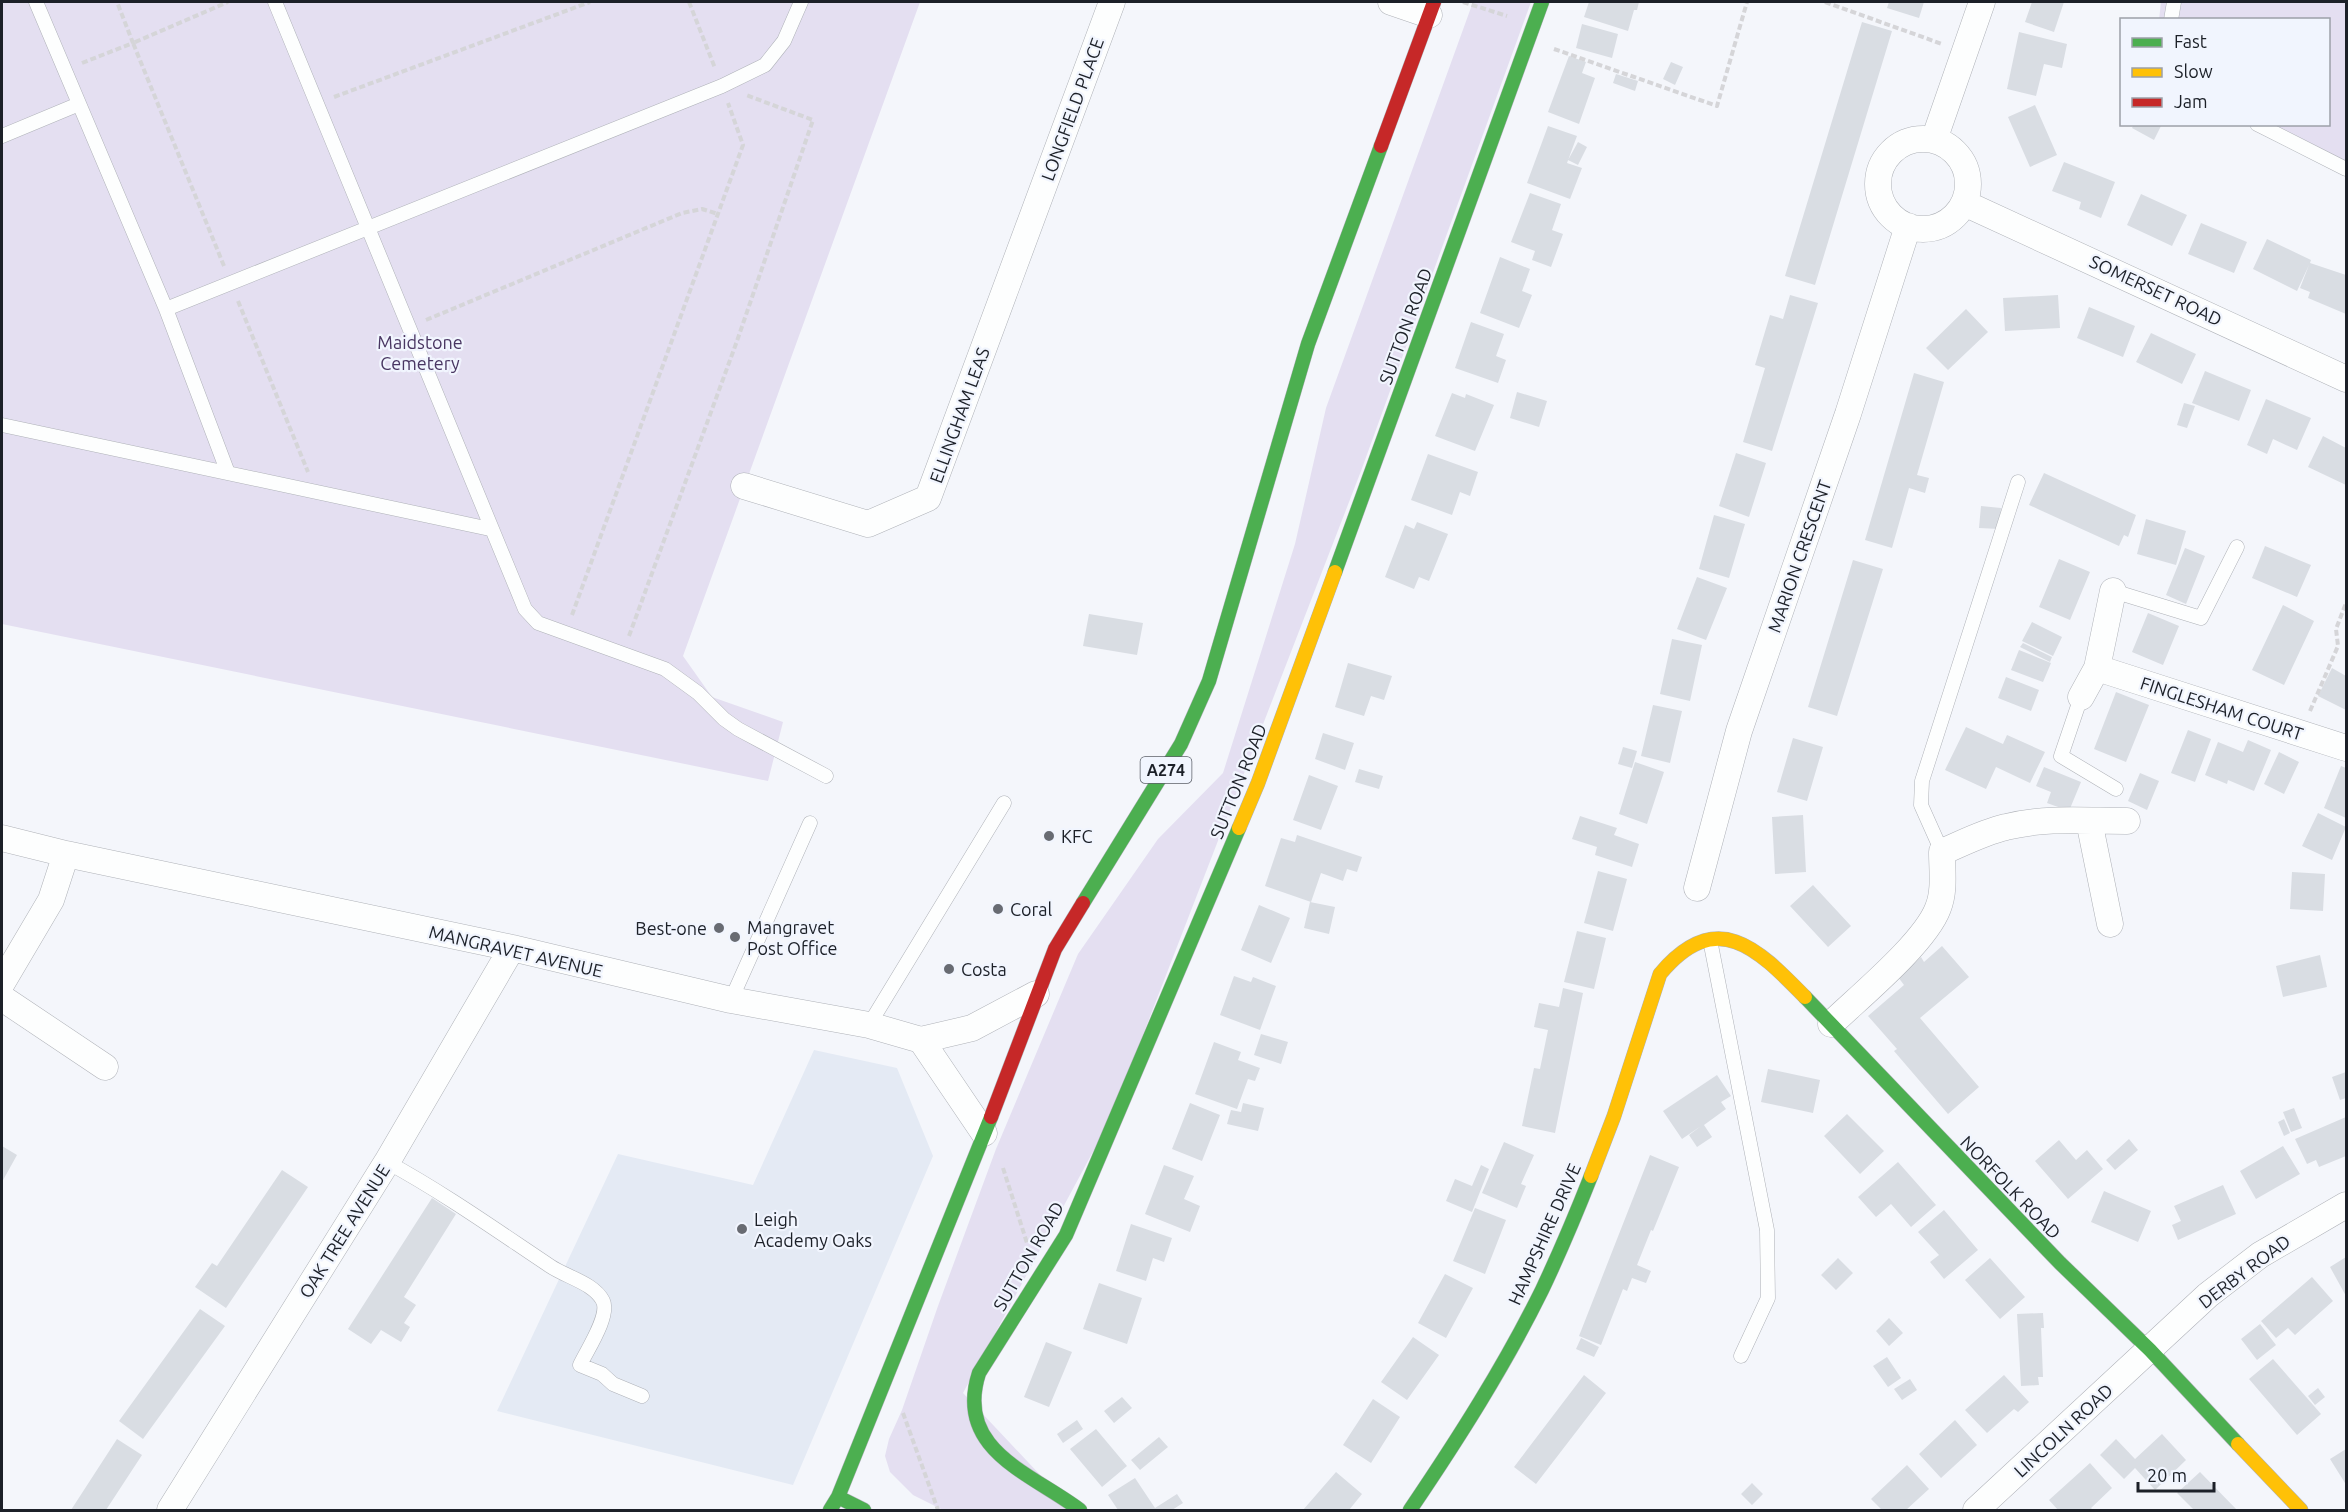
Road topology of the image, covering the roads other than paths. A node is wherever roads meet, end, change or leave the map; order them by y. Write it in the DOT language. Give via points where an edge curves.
graph roads {
  1 [pos="36,2"];
  2 [pos="275,2"];
  3 [pos="801,2"];
  4 [pos="1112,2"];
  5 [pos="1391,2"];
  6 [pos="1542,2"];
  7 [pos="1982,2"];
  8 [pos="2174,2"];
  9 [pos="1432,8"];
  10 [pos="2171,18"];
  11 [pos="79,104"];
  12 [pos="2261,126"];
  13 [pos="2,136"];
  14 [pos="1934,140"];
  15 [pos="2346,169"];
  16 [pos="1964,203"];
  17 [pos="1032,217"];
  18 [pos="1908,226"];
  19 [pos="368,229"];
  20 [pos="166,309"];
  21 [pos="2346,379"];
  22 [pos="2,425"];
  23 [pos="228,473"];
  24 [pos="2018,482"];
  25 [pos="744,486"];
  26 [pos="490,529"];
  27 [pos="2236,547"];
  28 [pos="2113,591"];
  29 [pos="2097,668"];
  30 [pos="2082,697"];
  31 [pos="2346,748"];
  32 [pos="826,776"];
  33 [pos="2116,789"];
  34 [pos="1004,803"];
  35 [pos="2089,821"];
  36 [pos="2127,821"];
  37 [pos="810,824"];
  38 [pos="2,838"];
  39 [pos="1942,852"];
  40 [pos="66,854"];
  41 [pos="1697,888"];
  42 [pos="2110,924"];
  43 [pos="1710,940"];
  44 [pos="512,948"];
  45 [pos="1676,956"];
  46 [pos="2,983"];
  47 [pos="1036,993"];
  48 [pos="2,998"];
  49 [pos="731,1000"];
  50 [pos="869,1024"];
  51 [pos="1831,1024"];
  52 [pos="921,1040"];
  53 [pos="105,1067"];
  54 [pos="984,1133"];
  55 [pos="387,1162"];
  56 [pos="2346,1204"];
  57 [pos="2150,1350"];
  58 [pos="1741,1356"];
  59 [pos="642,1396"];
  60 [pos="838,1497"];
  61 [pos="170,1510"];
  62 [pos="830,1510"];
  63 [pos="864,1510"];
  64 [pos="1080,1510"];
  65 [pos="1410,1510"];
  66 [pos="1976,1510"];
  67 [pos="2301,1510"];
  1 -- 11 [label="lane"];
  2 -- 19 [label="lane"];
  3 -- 19 [label="lane" via="783,41 765,65 722,87"];
  4 -- 17 [label="street, LONGFIELD PLACE"];
  5 -- 9 [label="street"];
  6 -- 64 [label="street, SUTTON ROAD" via="1258,783 1066,1235 979,1373 972,1395 980,1431 993,1451"];
  7 -- 14 [label="street"];
  8 -- 10 [label="lane"];
  9 -- 47 [label="street, A274" via="1308,344 1209,681 1181,744 1055,949"];
  11 -- 13 [label="lane"];
  11 -- 20 [label="lane"];
  12 -- 15 [label="lane"];
  14 -- 16 [label="street" via="1954,150 1966,169"];
  14 -- 18 [label="street" via="1913,140 1900,145 1881,167 1882,202 1895,219"];
  16 -- 18 [label="street" via="1951,220 1937,227"];
  16 -- 21 [label="street, SOMERSET ROAD"];
  17 -- 25 [label="street, ELLINGHAM LEAS" via="928,498 868,524"];
  18 -- 41 [label="street, MARION CRESCENT" via="1739,731"];
  19 -- 20 [label="lane"];
  19 -- 26 [label="lane"];
  20 -- 23 [label="lane"];
  22 -- 23 [label="lane"];
  23 -- 26 [label="lane"];
  24 -- 39 [label="lane" via="1922,781 1921,805"];
  26 -- 32 [label="lane" via="525,609 538,623 665,669 738,729"];
  27 -- 28 [label="lane" via="2201,618"];
  28 -- 29 [label="street"];
  29 -- 30 [label="street"];
  29 -- 31 [label="street, FINGLESHAM COURT"];
  30 -- 33 [label="lane" via="2061,756"];
  34 -- 50 [label="lane"];
  35 -- 36 [label="street"];
  35 -- 39 [label="street" via="2009,826"];
  35 -- 42 [label="street"];
  37 -- 49 [label="lane"];
  38 -- 40 [label="street, MANGRAVET AVENUE"];
  39 -- 51 [label="street" via="1939,907 1926,929"];
  40 -- 44 [label="street, MANGRAVET AVENUE"];
  40 -- 46 [label="street" via="51,900"];
  43 -- 45 [label="street, NORFOLK ROAD"];
  43 -- 51 [label="street, NORFOLK ROAD" via="1721,938 1745,945 1786,978"];
  43 -- 58 [label="lane" via="1767,1230 1768,1298"];
  44 -- 49 [label="street, MANGRAVET AVENUE"];
  44 -- 55 [label="street, OAK TREE AVENUE"];
  45 -- 65 [label="street, HAMPSHIRE DRIVE" via="1660,974 1613,1119 1575,1216 1535,1302 1468,1423"];
  47 -- 52 [label="street" via="972,1028"];
  47 -- 54 [label="street, A274"];
  48 -- 53 [label="street"];
  49 -- 50 [label="street, MANGRAVET AVENUE"];
  50 -- 52 [label="street, MANGRAVET AVENUE"];
  51 -- 57 [label="street, NORFOLK ROAD" via="2060,1263"];
  52 -- 54 [label="street"];
  54 -- 60 [label="street, A274"];
  55 -- 59 [label="lane" via="594,1290 604,1303 604,1317 580,1365"];
  55 -- 61 [label="street, OAK TREE AVENUE"];
  56 -- 57 [label="street, DERBY ROAD" via="2260,1255 2208,1295"];
  57 -- 66 [label="street, LINCOLN ROAD"];
  57 -- 67 [label="street, NORFOLK ROAD"];
  60 -- 62 [label="street, A274"];
  60 -- 63 [label="street"];
}
